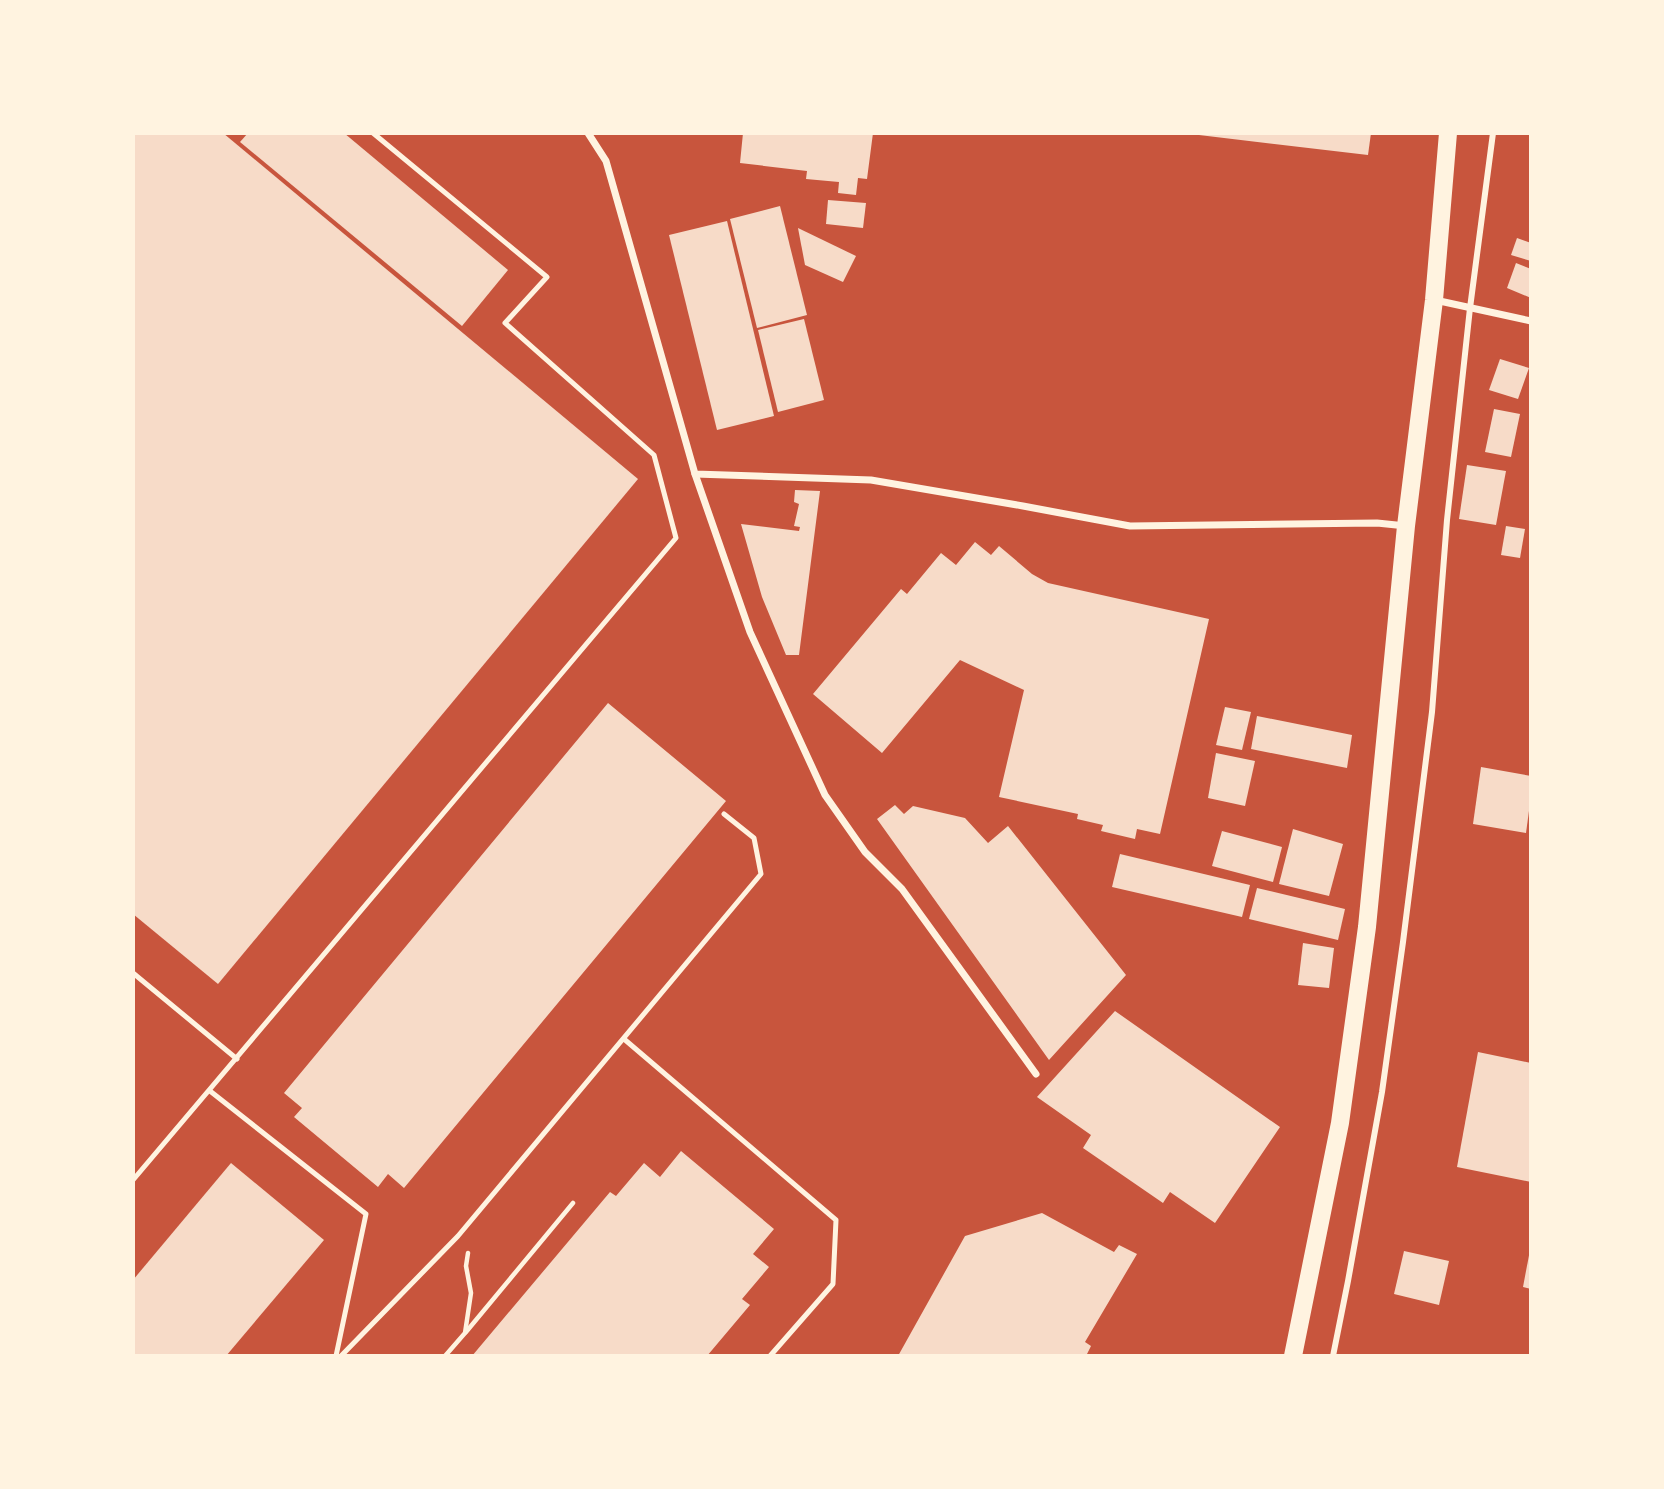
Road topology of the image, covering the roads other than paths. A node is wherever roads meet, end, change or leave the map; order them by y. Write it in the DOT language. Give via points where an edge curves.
graph roads {
  1 [pos="373,133"];
  2 [pos="588,133"];
  3 [pos="1448,133"];
  4 [pos="1493,133"];
  5 [pos="1434,300"];
  6 [pos="1470,308"];
  7 [pos="1531,321"];
  8 [pos="695,474"];
  9 [pos="1406,526"];
  10 [pos="724,814"];
  11 [pos="133,973"];
  12 [pos="624,1039"];
  13 [pos="237,1059"];
  14 [pos="1036,1074"];
  15 [pos="210,1091"];
  16 [pos="133,1180"];
  17 [pos="338,1356"];
  18 [pos="770,1356"];
  19 [pos="1293,1356"];
  20 [pos="1333,1356"];
  1 -- 13 [label="lane" via="547,276 505,323 654,455 676,538"];
  2 -- 8 [label="street" via="606,161"];
  3 -- 5 [label="main road"];
  4 -- 6 [label="street"];
  5 -- 6 [label="street"];
  5 -- 9 [label="main road"];
  6 -- 7 [label="street"];
  6 -- 20 [label="street" via="1432,712 1403,942 1382,1092"];
  8 -- 9 [label="street" via="871,480 1130,526"];
  8 -- 14 [label="street" via="750,632 825,795 865,852 902,889"];
  9 -- 19 [label="main road" via="1367,928 1340,1123"];
  10 -- 12 [label="lane" via="754,838 761,874"];
  11 -- 13 [label="lane"];
  12 -- 17 [label="lane" via="458,1236"];
  12 -- 18 [label="lane" via="836,1220 833,1284"];
  13 -- 15 [label="lane"];
  15 -- 16 [label="lane"];
  15 -- 17 [label="lane" via="366,1214"];
}
